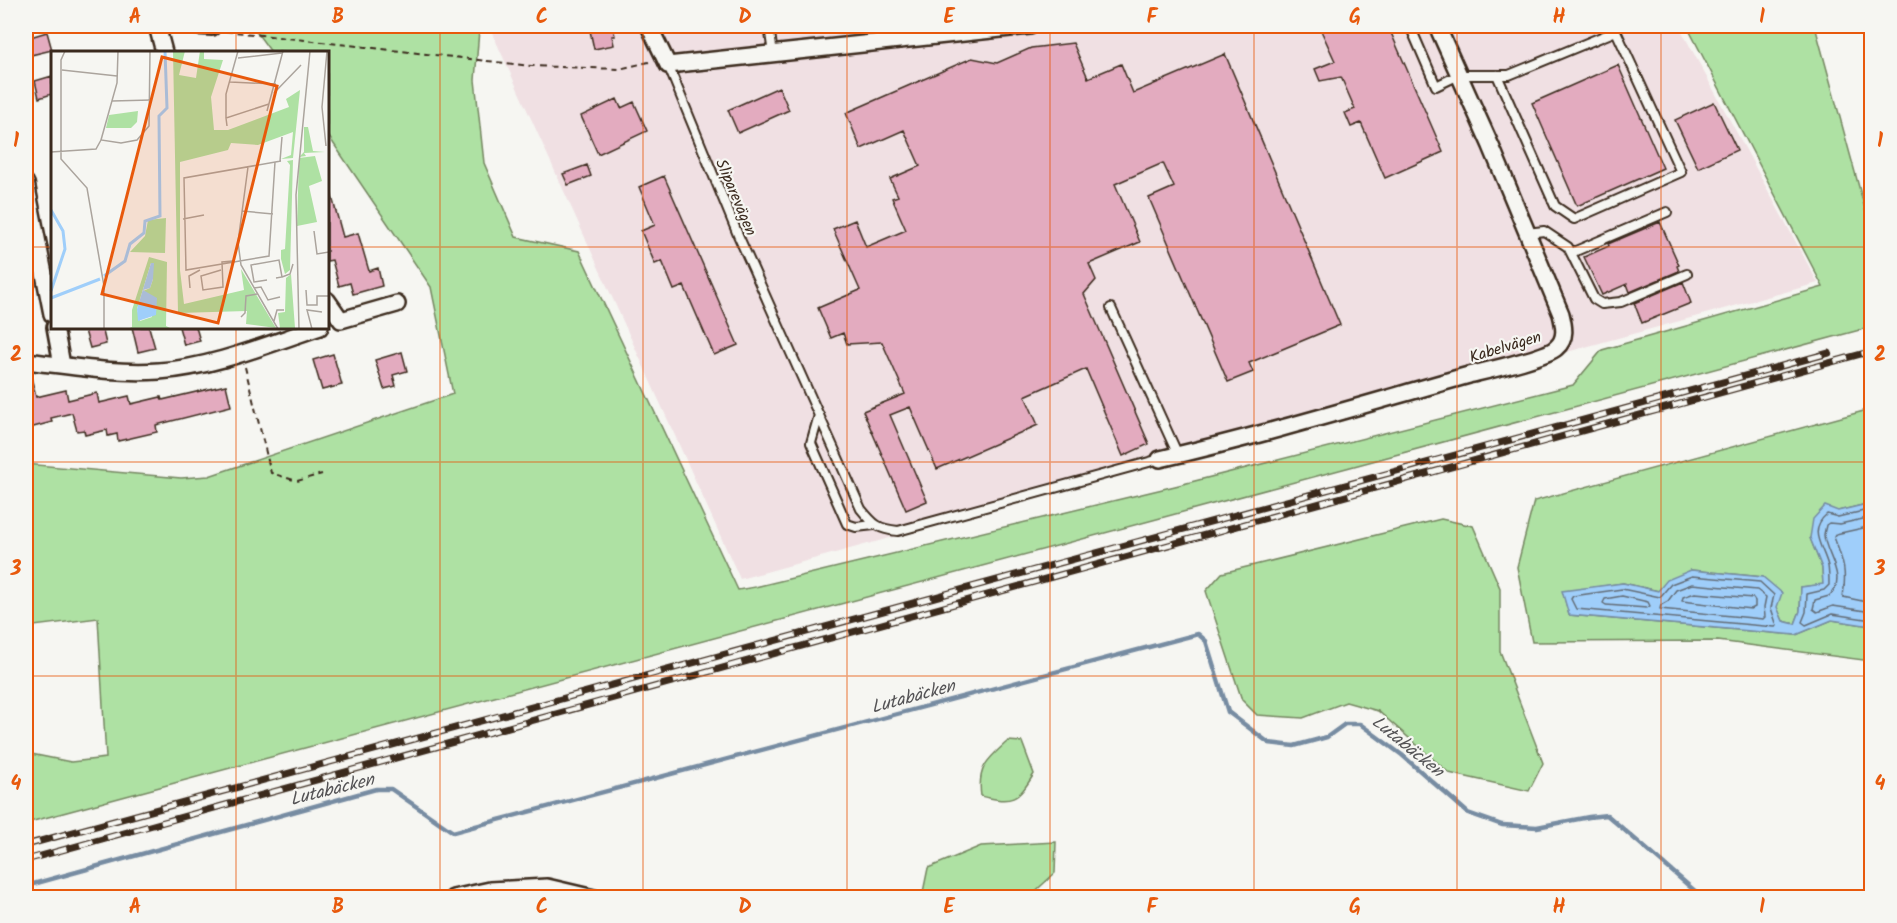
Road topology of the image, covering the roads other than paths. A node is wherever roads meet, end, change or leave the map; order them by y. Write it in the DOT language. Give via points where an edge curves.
graph roads {
  1 [pos="157,26"];
  2 [pos="194,26"];
  3 [pos="649,26"];
  4 [pos="769,26"];
  5 [pos="1014,26"];
  6 [pos="1030,26"];
  7 [pos="1410,26"];
  8 [pos="1437,26"];
  9 [pos="212,27"];
  10 [pos="164,51"];
  11 [pos="773,54"];
  12 [pos="661,63"];
  13 [pos="1459,75"];
  14 [pos="1497,75"];
  15 [pos="26,183"];
  16 [pos="1667,212"];
  17 [pos="1527,233"];
  18 [pos="1571,253"];
  19 [pos="1687,274"];
  20 [pos="328,303"];
  21 [pos="397,304"];
  22 [pos="1111,308"];
  23 [pos="51,309"];
  24 [pos="334,322"];
  25 [pos="55,328"];
  26 [pos="317,328"];
  27 [pos="26,361"];
  28 [pos="62,365"];
  29 [pos="819,415"];
  30 [pos="1178,455"];
  31 [pos="1160,459"];
  32 [pos="874,525"];
  33 [pos="453,897"];
  34 [pos="594,897"];
  1 -- 10 [label="street"];
  2 -- 9 [label="street"];
  3 -- 12 [label="street"];
  4 -- 11 [label="lane"];
  5 -- 6 [label="street"];
  5 -- 11 [label="street"];
  7 -- 13 [label="lane" via="1436,86"];
  8 -- 13 [label="street, Kabelvägen"];
  11 -- 12 [label="street"];
  12 -- 29 [label="lane, Sliparevägen"];
  13 -- 14 [label="lane"];
  13 -- 17 [label="street, Kabelvägen"];
  14 -- 14 [label="lane" via="1509,75 1616,31 1681,172 1574,219 1555,206"];
  15 -- 23 [label="street"];
  16 -- 18 [label="lane"];
  17 -- 18 [label="lane" via="1545,231 1563,242"];
  17 -- 30 [label="street, Kabelvägen" via="1564,327 1561,342 1551,352"];
  18 -- 19 [label="lane" via="1594,299 1602,304 1621,302"];
  20 -- 24 [label="street"];
  21 -- 24 [label="street"];
  22 -- 30 [label="lane"];
  25 -- 28 [label="street"];
  26 -- 28 [label="street" via="190,367 132,371"];
  27 -- 28 [label="street"];
  29 -- 32 [label="lane, Sliparevägen" via="861,509"];
  29 -- 32 [label="lane" via="811,442 847,524"];
  30 -- 31 [label="street, Kabelvägen"];
  31 -- 32 [label="lane" via="898,531"];
  33 -- 34 [label="street" via="490,890 547,887"];
}
